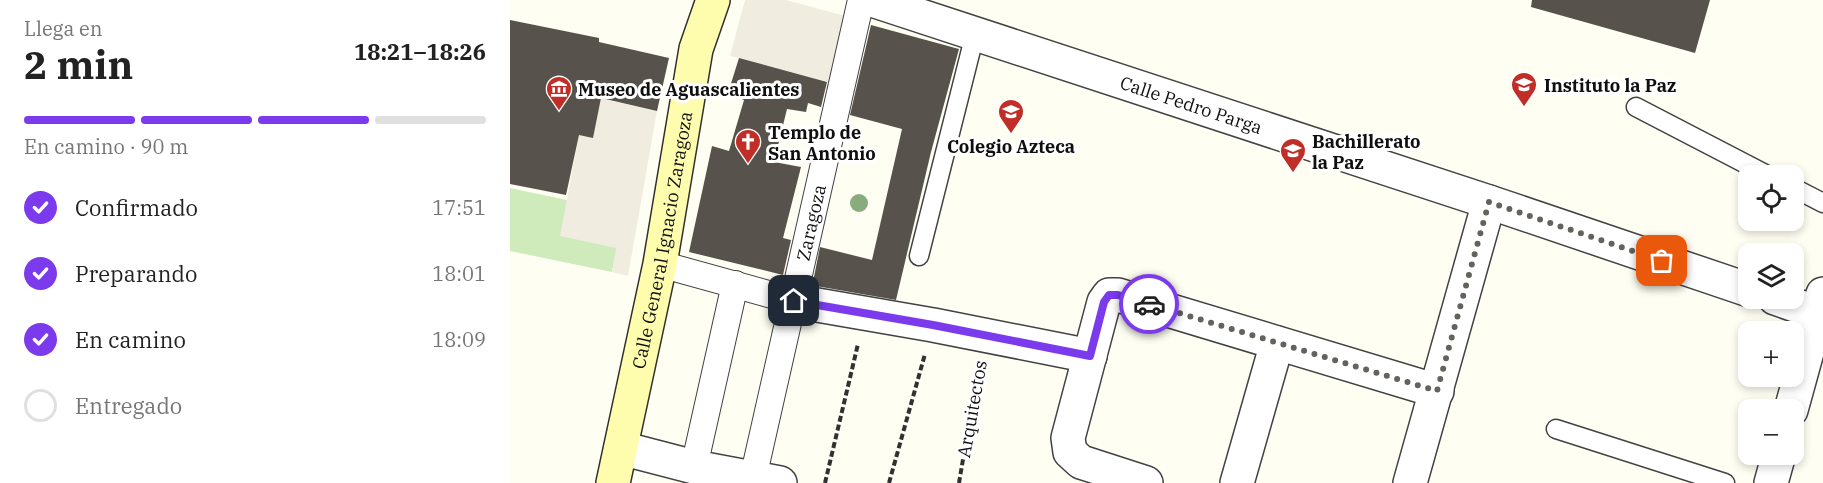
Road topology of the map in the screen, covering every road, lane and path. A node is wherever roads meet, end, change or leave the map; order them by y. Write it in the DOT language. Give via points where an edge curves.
graph roads {
  1 [pos="713,0"];
  2 [pos="861,0"];
  3 [pos="872,0"];
  4 [pos="975,34"];
  5 [pos="1636,107"];
  6 [pos="1748,165"];
  7 [pos="1804,193"];
  8 [pos="1489,202"];
  9 [pos="1823,203"];
  10 [pos="919,256"];
  11 [pos="660,264"];
  12 [pos="735,284"];
  13 [pos="1738,286"];
  14 [pos="794,301"];
  15 [pos="1804,304"];
  16 [pos="1821,307"];
  17 [pos="865,314"];
  18 [pos="933,325"];
  19 [pos="984,335"];
  20 [pos="1277,343"];
  21 [pos="1090,356"];
  22 [pos="1437,391"];
  23 [pos="1794,399"];
  24 [pos="1556,429"];
  25 [pos="621,448"];
  26 [pos="1776,465"];
  27 [pos="694,467"];
  28 [pos="767,480"];
  29 [pos="613,483"];
  30 [pos="825,483"];
  31 [pos="889,483"];
  32 [pos="959,483"];
  33 [pos="1146,483"];
  34 [pos="1238,483"];
  35 [pos="1410,483"];
  36 [pos="1725,483"];
  37 [pos="1772,483"];
  1 -- 11 [label="main road, Calle General Ignacio Zaragoza" via="696,49"];
  2 -- 14 [label="street, Zaragoza"];
  3 -- 4 [label="street, Calle Pedro Parga"];
  4 -- 8 [label="street, Calle Pedro Parga"];
  4 -- 10 [label="lane"];
  5 -- 6 [label="lane"];
  7 -- 9 [label="lane"];
  8 -- 13 [label="street, Calle Pedro Parga"];
  8 -- 22 [label="street"];
  11 -- 12 [label="street, Arquitectos"];
  11 -- 25 [label="main road, Calle General Ignacio Zaragoza"];
  12 -- 14 [label="street, Arquitectos"];
  12 -- 27 [label="street"];
  14 -- 17 [label="street, Arquitectos"];
  14 -- 28 [label="street, Zaragoza"];
  15 -- 16 [label="street"];
  16 -- 23 [label="street"];
  17 -- 18 [label="street, Arquitectos"];
  17 -- 30 [label="path"];
  18 -- 19 [label="street, Arquitectos"];
  18 -- 31 [label="path"];
  19 -- 21 [label="street, Arquitectos"];
  19 -- 32 [label="path, Arquitectos"];
  20 -- 21 [label="street" via="1109,295"];
  20 -- 22 [label="street"];
  20 -- 34 [label="street"];
  21 -- 33 [label="street" via="1068,438 1070,452 1081,462"];
  22 -- 35 [label="street"];
  24 -- 36 [label="lane"];
  25 -- 27 [label="street"];
  25 -- 29 [label="main road, Calle General Ignacio Zaragoza"];
  26 -- 37 [label="street"];
  27 -- 28 [label="street"];
}
